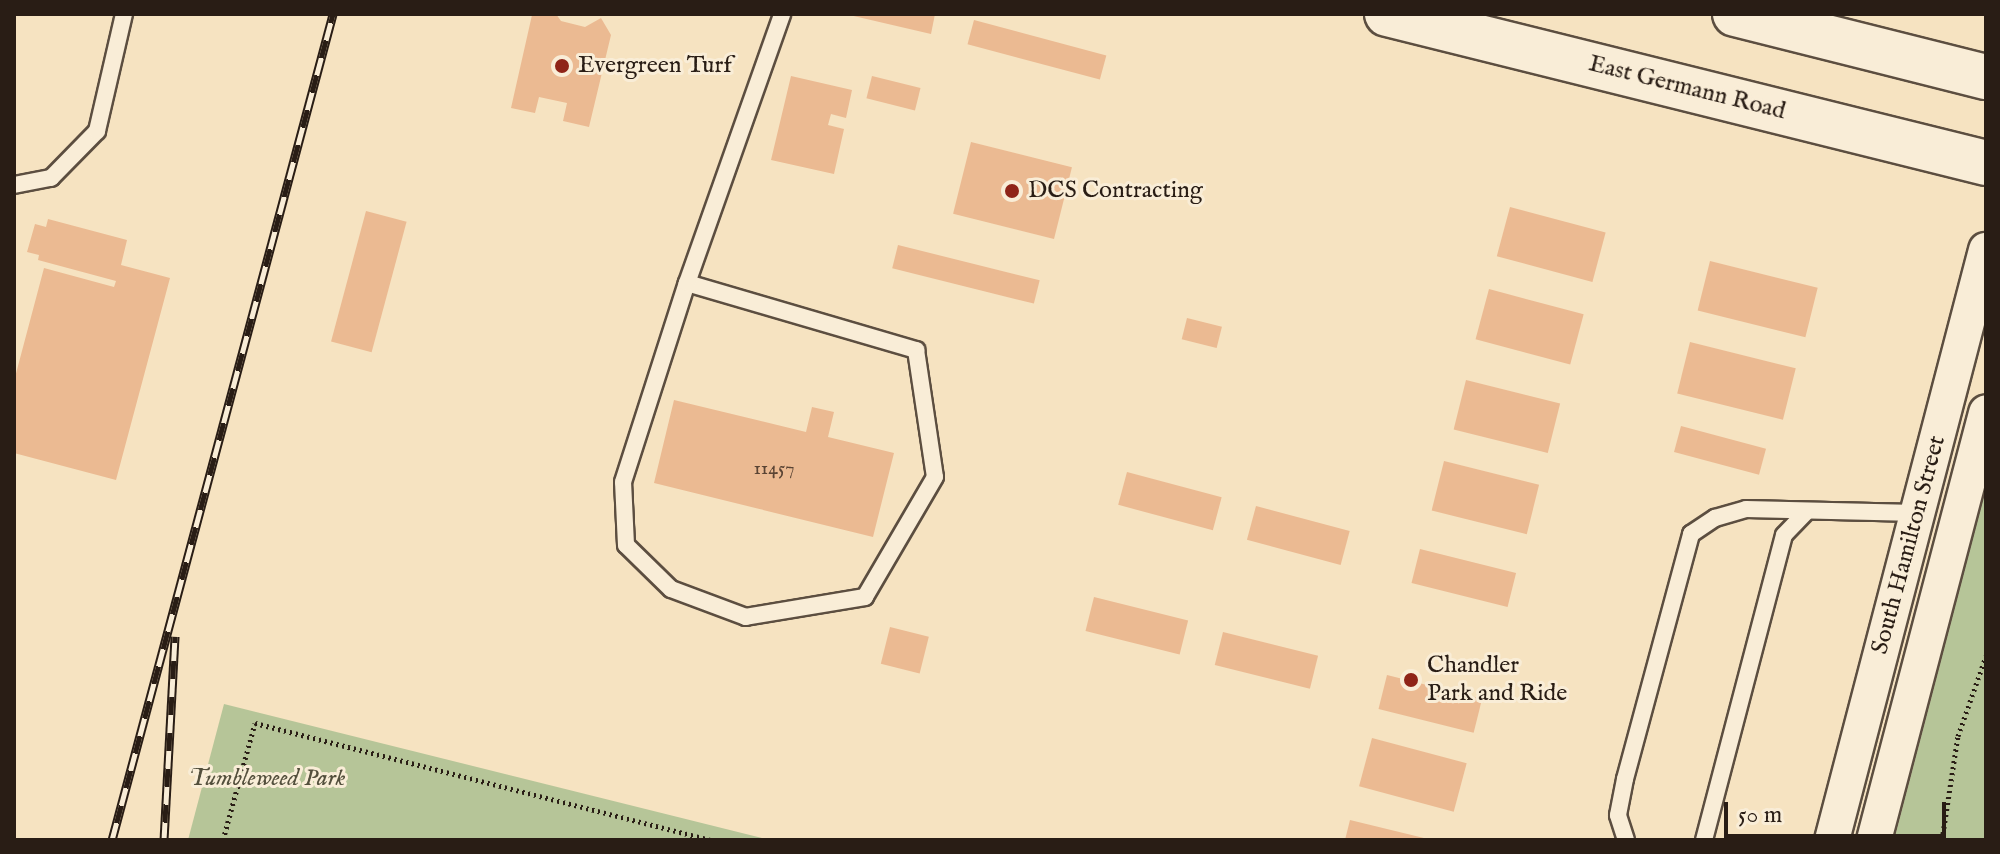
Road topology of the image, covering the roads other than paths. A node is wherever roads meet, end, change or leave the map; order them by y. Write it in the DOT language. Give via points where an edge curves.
graph roads {
  1 [pos="124,14"];
  2 [pos="782,14"];
  3 [pos="1387,14"];
  4 [pos="1756,17"];
  5 [pos="1986,77"];
  6 [pos="1986,163"];
  7 [pos="14,185"];
  8 [pos="1986,250"];
  9 [pos="687,283"];
  10 [pos="1986,412"];
  11 [pos="1807,511"];
  12 [pos="1917,513"];
  13 [pos="1626,840"];
  14 [pos="1704,840"];
  15 [pos="1832,840"];
  16 [pos="1874,840"];
  1 -- 7 [label="lane" via="97,131 51,178"];
  2 -- 9 [label="lane"];
  3 -- 6 [label="main road, East Germann Road"];
  4 -- 5 [label="main road"];
  8 -- 12 [label="street, South Hamilton Street"];
  9 -- 9 [label="lane" via="623,482 626,545 671,589 746,617 865,597 935,477 916,350"];
  10 -- 16 [label="street, South Hamilton Street"];
  11 -- 12 [label="lane"];
  11 -- 13 [label="lane" via="1746,509 1715,518 1691,534 1625,779 1618,815"];
  11 -- 14 [label="lane" via="1784,535"];
  12 -- 15 [label="street, South Hamilton Street"];
}
